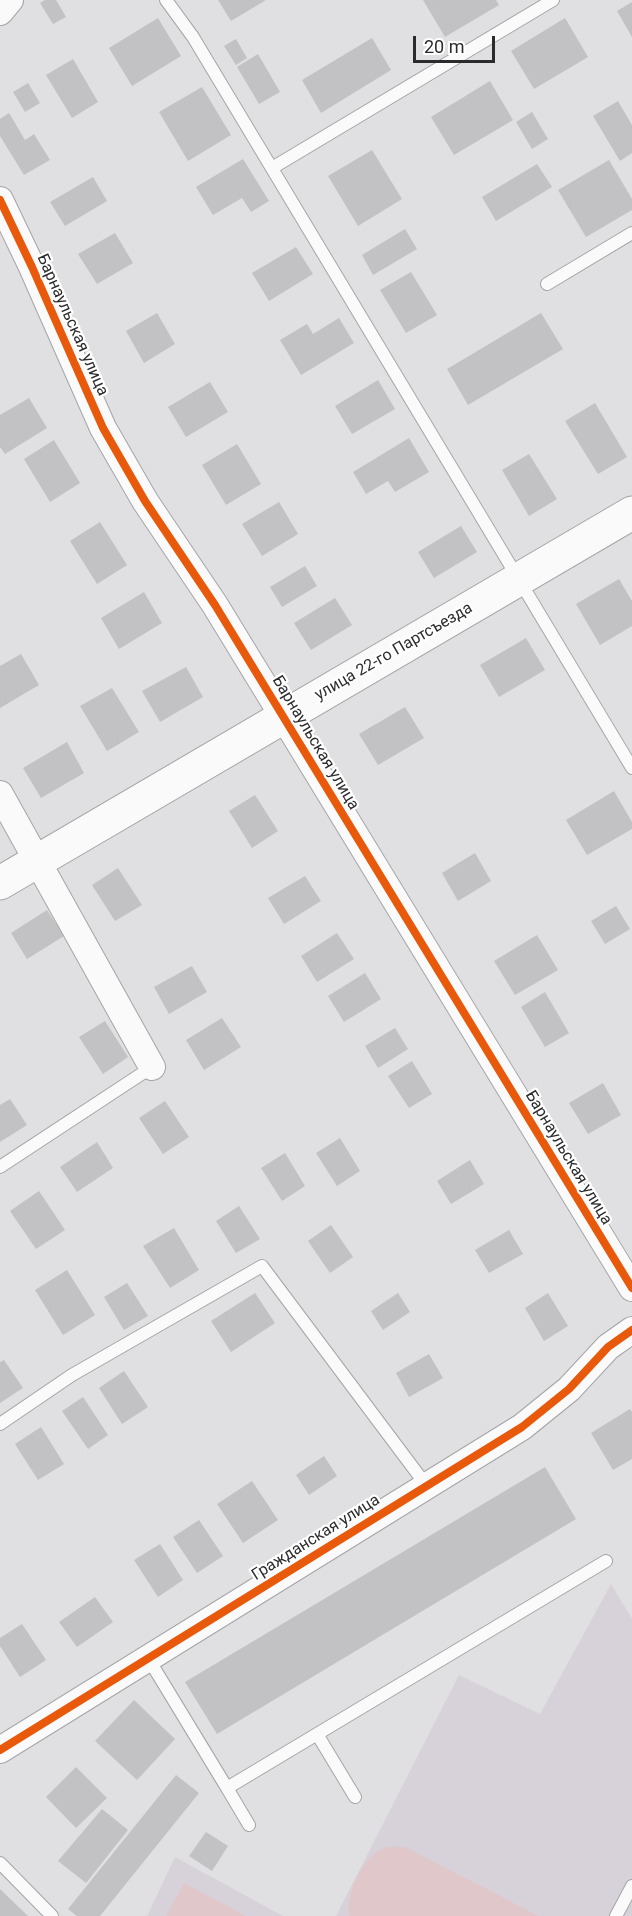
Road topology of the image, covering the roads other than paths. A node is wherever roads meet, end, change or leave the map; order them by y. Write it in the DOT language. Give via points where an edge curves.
graph roads {
  1 [pos="10,0"];
  2 [pos="166,0"];
  3 [pos="553,0"];
  4 [pos="0,12"];
  5 [pos="272,168"];
  6 [pos="0,200"];
  7 [pos="632,233"];
  8 [pos="547,284"];
  9 [pos="632,513"];
  10 [pos="519,579"];
  11 [pos="283,717"];
  12 [pos="632,768"];
  13 [pos="0,794"];
  14 [pos="38,860"];
  15 [pos="0,883"];
  16 [pos="152,1067"];
  17 [pos="0,1167"];
  18 [pos="632,1288"];
  19 [pos="632,1330"];
  20 [pos="0,1424"];
  21 [pos="426,1485"];
  22 [pos="606,1562"];
  23 [pos="148,1658"];
  24 [pos="317,1734"];
  25 [pos="0,1750"];
  26 [pos="226,1788"];
  27 [pos="355,1797"];
  28 [pos="249,1825"];
  29 [pos="0,1863"];
  30 [pos="632,1886"];
  31 [pos="52,1916"];
  32 [pos="616,1916"];
  1 -- 4 [label="street"];
  2 -- 5 [label="lane" via="193,37"];
  3 -- 5 [label="lane"];
  5 -- 10 [label="lane"];
  6 -- 11 [label="street, Барнаульская улица" via="103,428"];
  7 -- 8 [label="lane"];
  9 -- 10 [label="main road, улица 22-го Партсъезда"];
  10 -- 11 [label="main road, улица 22-го Партсъезда"];
  10 -- 12 [label="lane"];
  11 -- 14 [label="main road, улица 22-го Партсъезда"];
  11 -- 18 [label="street, Барнаульская улица"];
  13 -- 14 [label="street"];
  14 -- 15 [label="main road, улица 22-го Партсъезда"];
  14 -- 16 [label="street"];
  16 -- 17 [label="lane"];
  19 -- 21 [label="street, Гражданская улица" via="608,1347 569,1389 522,1427"];
  20 -- 21 [label="lane" via="72,1375 262,1266"];
  21 -- 23 [label="street, Гражданская улица"];
  22 -- 24 [label="lane"];
  23 -- 25 [label="street, Гражданская улица"];
  23 -- 26 [label="lane"];
  24 -- 26 [label="lane"];
  24 -- 27 [label="lane"];
  26 -- 28 [label="lane"];
  29 -- 31 [label="lane"];
  30 -- 32 [label="lane"];
}
